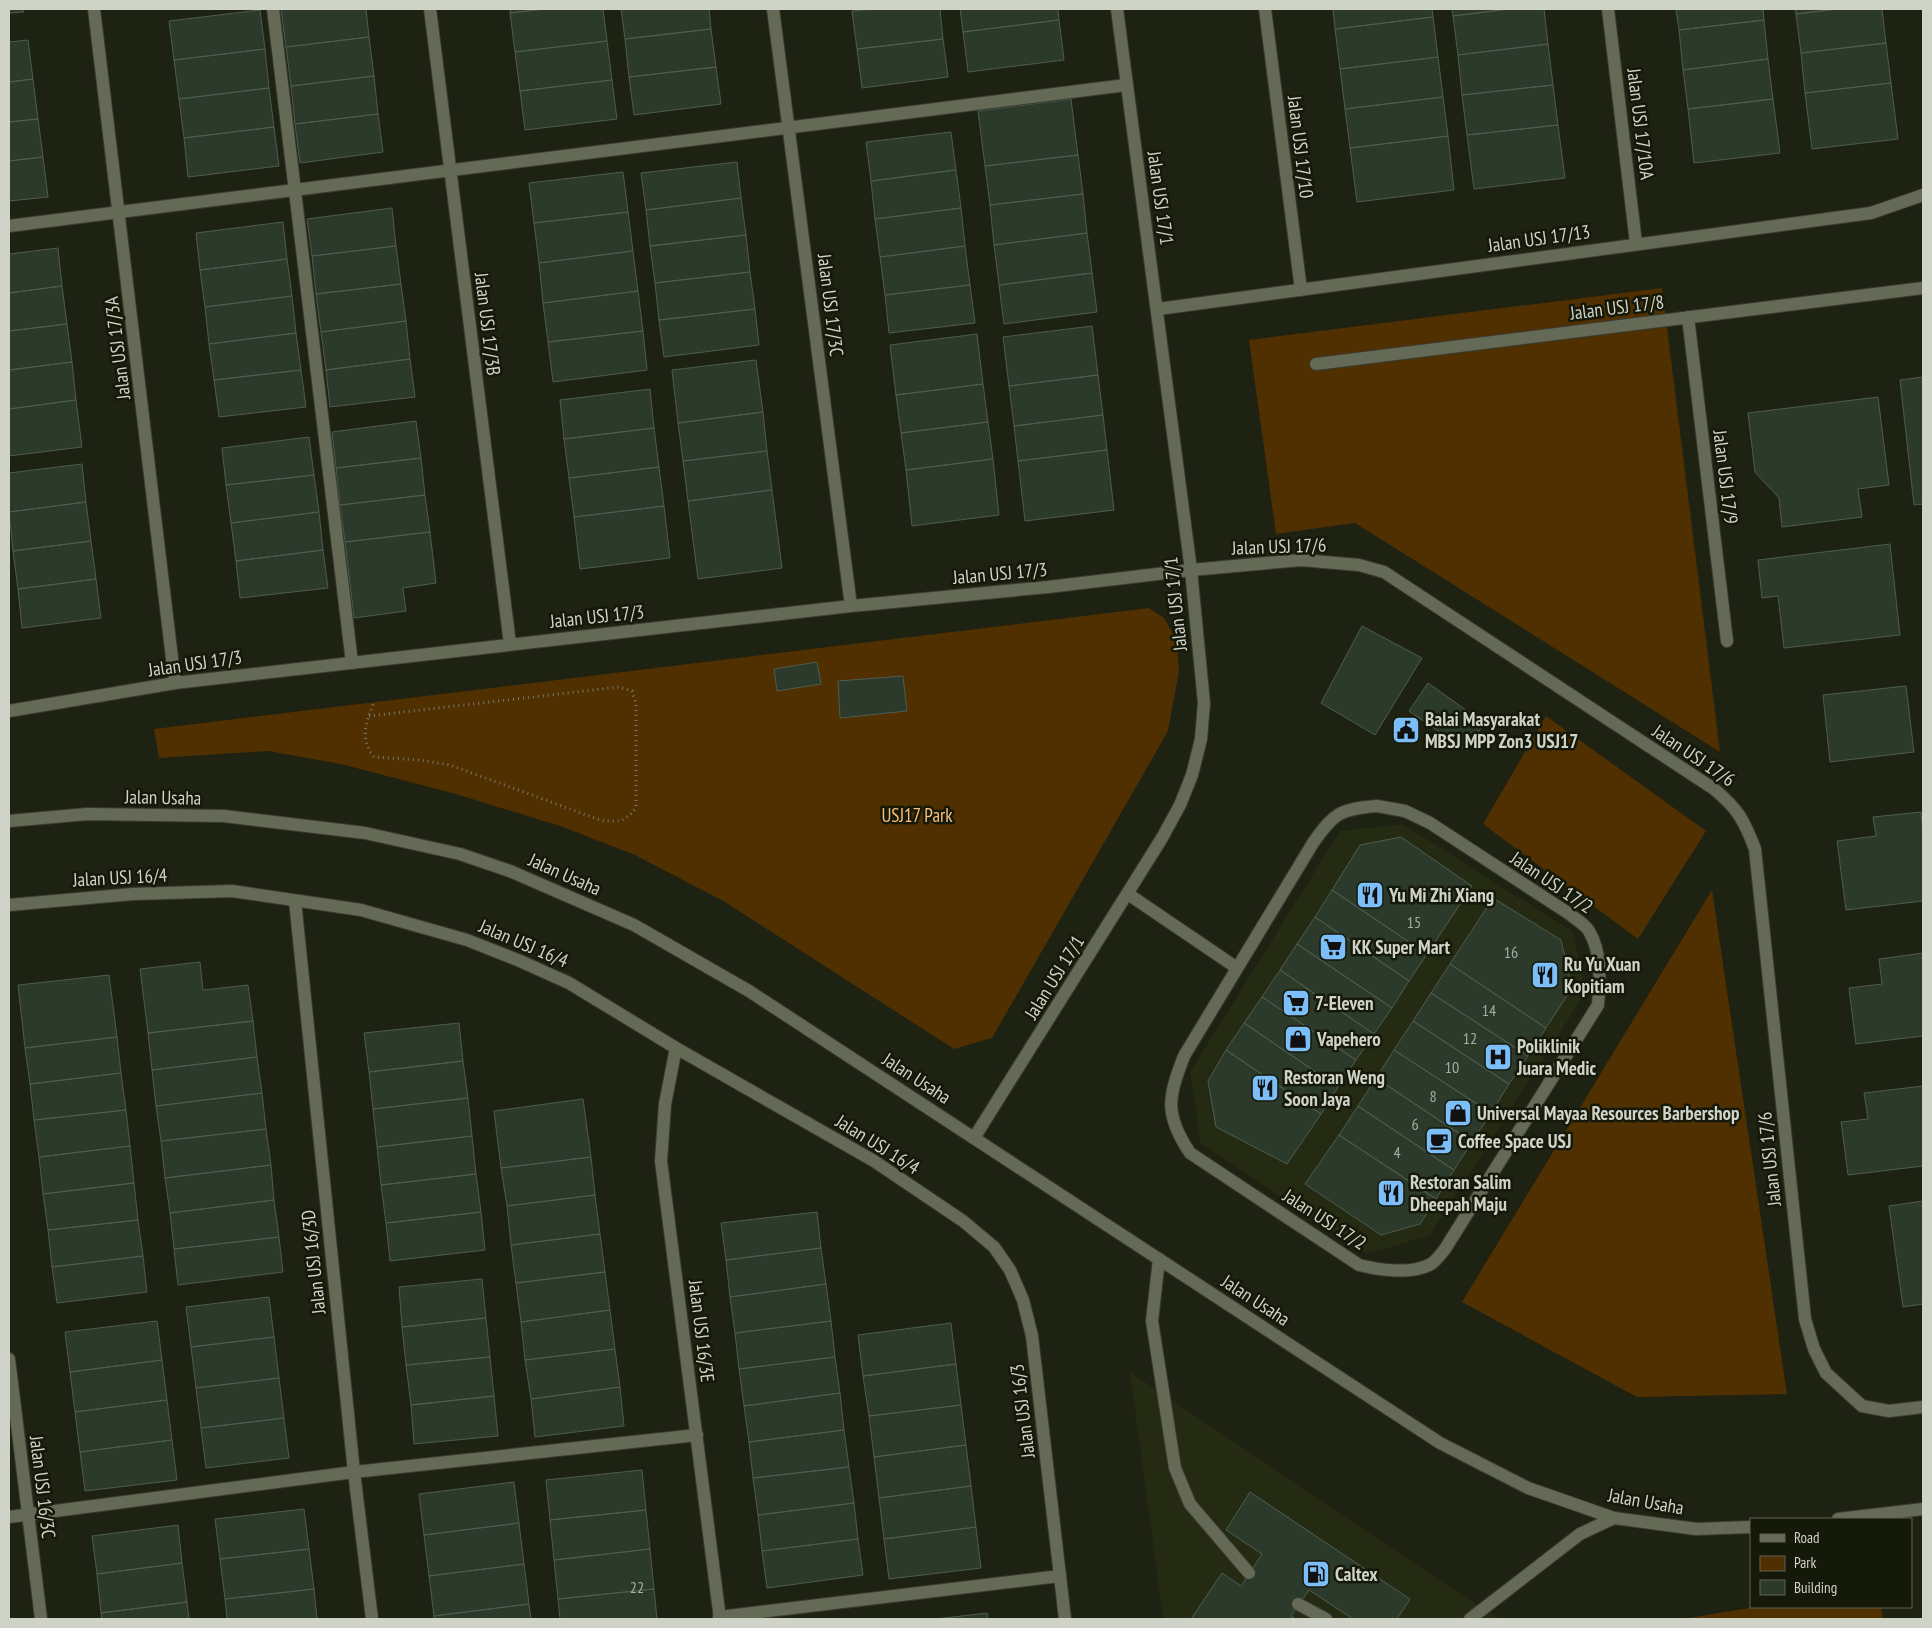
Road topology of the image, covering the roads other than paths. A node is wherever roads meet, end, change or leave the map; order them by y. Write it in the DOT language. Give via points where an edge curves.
graph roads {
  1 [pos="94,9"];
  2 [pos="273,9"];
  3 [pos="430,9"];
  4 [pos="773,9"];
  5 [pos="1117,9"];
  6 [pos="1265,9"];
  7 [pos="1608,9"];
  8 [pos="1126,85"];
  9 [pos="789,126"];
  10 [pos="450,171"];
  11 [pos="295,191"];
  12 [pos="1923,195"];
  13 [pos="120,213"];
  14 [pos="9,226"];
  15 [pos="1636,243"];
  16 [pos="1923,288"];
  17 [pos="1301,290"];
  18 [pos="1158,309"];
  19 [pos="1688,317"];
  20 [pos="1316,364"];
  21 [pos="1191,570"];
  22 [pos="851,606"];
  23 [pos="1727,641"];
  24 [pos="510,644"];
  25 [pos="352,663"];
  26 [pos="175,683"];
  27 [pos="9,711"];
  28 [pos="9,821"];
  29 [pos="1128,894"];
  30 [pos="295,900"];
  31 [pos="9,906"];
  32 [pos="1237,968"];
  33 [pos="676,1048"];
  34 [pos="974,1138"];
  35 [pos="963,1221"];
  36 [pos="1159,1259"];
  37 [pos="9,1359"];
  38 [pos="1923,1407"];
  39 [pos="697,1435"];
  40 [pos="354,1472"];
  41 [pos="1923,1509"];
  42 [pos="28,1515"];
  43 [pos="9,1517"];
  44 [pos="1614,1518"];
  45 [pos="1846,1518"];
  46 [pos="1750,1526"];
  47 [pos="1250,1573"];
  48 [pos="1060,1576"];
  49 [pos="1298,1604"];
  50 [pos="720,1618"];
  51 [pos="41,1619"];
  52 [pos="372,1619"];
  53 [pos="1066,1619"];
  54 [pos="1326,1619"];
  55 [pos="1470,1619"];
  1 -- 13 [label="street, Jalan USJ 17/3A"];
  2 -- 11 [label="street"];
  3 -- 10 [label="street, Jalan USJ 17/3B"];
  4 -- 9 [label="street, Jalan USJ 17/3C"];
  5 -- 8 [label="street, Jalan USJ 17/1"];
  6 -- 17 [label="street, Jalan USJ 17/10"];
  7 -- 15 [label="street, Jalan USJ 17/10A"];
  8 -- 9 [label="street"];
  8 -- 18 [label="street, Jalan USJ 17/1"];
  9 -- 10 [label="street"];
  9 -- 22 [label="street, Jalan USJ 17/3C"];
  10 -- 11 [label="street"];
  10 -- 24 [label="street, Jalan USJ 17/3B"];
  11 -- 13 [label="street"];
  11 -- 25 [label="street"];
  12 -- 15 [label="street, Jalan USJ 17/13" via="1871,213"];
  13 -- 14 [label="street"];
  13 -- 26 [label="street, Jalan USJ 17/3A"];
  15 -- 17 [label="street, Jalan USJ 17/13"];
  16 -- 19 [label="street, Jalan USJ 17/8"];
  17 -- 18 [label="street, Jalan USJ 17/13"];
  18 -- 21 [label="street, Jalan USJ 17/1"];
  19 -- 20 [label="street, Jalan USJ 17/8"];
  19 -- 23 [label="street, Jalan USJ 17/9"];
  21 -- 22 [label="street, Jalan USJ 17/3" via="1048,588"];
  21 -- 29 [label="street, Jalan USJ 17/1" via="1204,703 1201,739 1180,805"];
  21 -- 38 [label="street, Jalan USJ 17/6" via="1301,560 1359,565 1384,572 1714,789 1733,805 1746,824 1755,849 1805,1319 1814,1349 1826,1373 1862,1406 1889,1411"];
  22 -- 24 [label="street, Jalan USJ 17/3"];
  24 -- 25 [label="street, Jalan USJ 17/3"];
  25 -- 26 [label="street, Jalan USJ 17/3"];
  26 -- 27 [label="street, Jalan USJ 17/3"];
  28 -- 34 [label="street, Jalan Usaha" via="88,814 224,816 365,833 510,870 634,925 749,991"];
  29 -- 32 [label="street"];
  29 -- 34 [label="street, Jalan USJ 17/1"];
  30 -- 31 [label="street, Jalan USJ 16/4" via="232,891 124,895"];
  30 -- 33 [label="street, Jalan USJ 16/4" via="361,910 467,940 569,983"];
  30 -- 40 [label="street, Jalan USJ 16/3D"];
  32 -- 32 [label="street, Jalan USJ 17/2" via="1312,843 1330,819 1351,808 1377,806 1405,811 1430,823 1568,913 1588,929 1597,950 1600,975 1598,1005 1445,1250 1430,1264 1384,1271 1359,1266 1190,1153 1175,1131 1170,1108 1184,1056"];
  33 -- 35 [label="street, Jalan USJ 16/4" via="874,1161"];
  33 -- 39 [label="street, Jalan USJ 16/3E" via="665,1104 661,1161"];
  34 -- 36 [label="street, Jalan Usaha"];
  35 -- 48 [label="street, Jalan USJ 16/3" via="994,1247 1010,1270 1023,1300 1032,1336"];
  36 -- 44 [label="street, Jalan Usaha" via="1440,1443 1528,1488"];
  36 -- 47 [label="street" via="1152,1321 1175,1468 1190,1504"];
  37 -- 42 [label="street, Jalan USJ 16/3C"];
  39 -- 40 [label="street"];
  39 -- 50 [label="street, Jalan USJ 16/3E"];
  40 -- 42 [label="street"];
  40 -- 52 [label="street, Jalan USJ 16/3D"];
  41 -- 45 [label="street"];
  42 -- 43 [label="street"];
  42 -- 51 [label="street, Jalan USJ 16/3C"];
  44 -- 46 [label="street, Jalan Usaha" via="1696,1529"];
  44 -- 55 [label="street" via="1580,1534"];
  48 -- 50 [label="street"];
  48 -- 53 [label="street, Jalan USJ 16/3"];
  49 -- 54 [label="street"];
}
